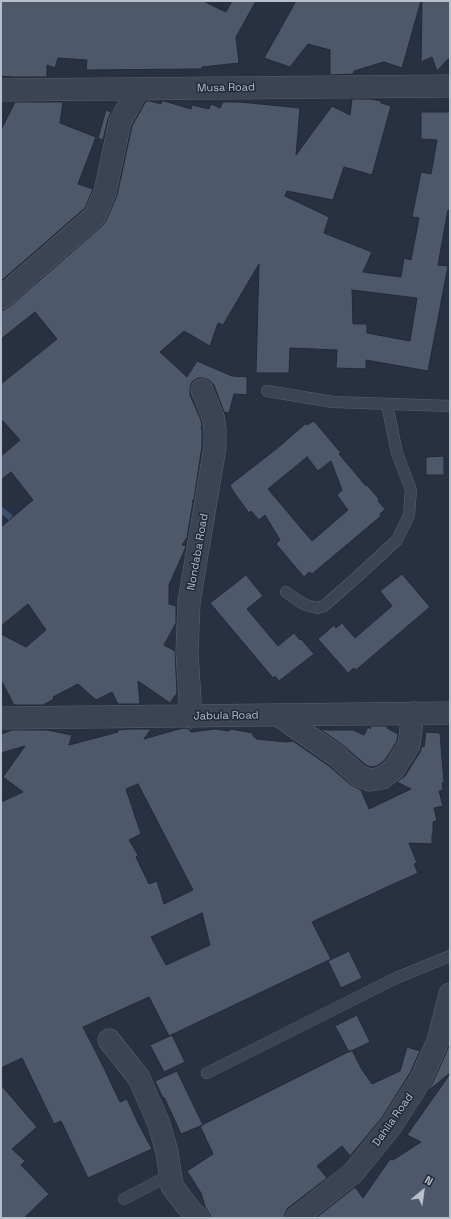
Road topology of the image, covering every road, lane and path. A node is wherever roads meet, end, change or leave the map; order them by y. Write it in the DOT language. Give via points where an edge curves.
graph roads {
  1 [pos="450,86"];
  2 [pos="138,89"];
  3 [pos="1,90"];
  4 [pos="1,298"];
  5 [pos="202,390"];
  6 [pos="267,391"];
  7 [pos="387,404"];
  8 [pos="450,406"];
  9 [pos="286,592"];
  10 [pos="413,713"];
  11 [pos="450,713"];
  12 [pos="278,715"];
  13 [pos="191,716"];
  14 [pos="1,718"];
  15 [pos="450,956"];
  16 [pos="450,994"];
  17 [pos="108,1040"];
  18 [pos="207,1073"];
  19 [pos="170,1175"];
  20 [pos="124,1199"];
  21 [pos="198,1218"];
  22 [pos="296,1218"];
  1 -- 2 [label="street, Musa Road"];
  2 -- 3 [label="street, Musa Road"];
  2 -- 4 [label="street" via="120,122 105,192 95,216"];
  5 -- 13 [label="street, Nondaba Road" via="213,417 216,447 189,602 187,652"];
  6 -- 7 [label="lane" via="333,402"];
  7 -- 8 [label="lane"];
  7 -- 9 [label="lane" via="397,453 411,490 409,515 397,540 324,606 317,608 306,605"];
  10 -- 11 [label="street, Jabula Road"];
  10 -- 12 [label="street, Jabula Road"];
  10 -- 12 [label="street" via="408,745 394,769 382,778 370,780 359,776 337,756"];
  12 -- 13 [label="street, Jabula Road"];
  13 -- 14 [label="street, Jabula Road"];
  15 -- 18 [label="lane" via="396,978"];
  16 -- 22 [label="street, Dahlia Road" via="438,1041 421,1079 391,1126 353,1173"];
  17 -- 19 [label="street" via="139,1078 159,1124"];
  19 -- 20 [label="lane"];
  19 -- 21 [label="street" via="172,1186"];
}
